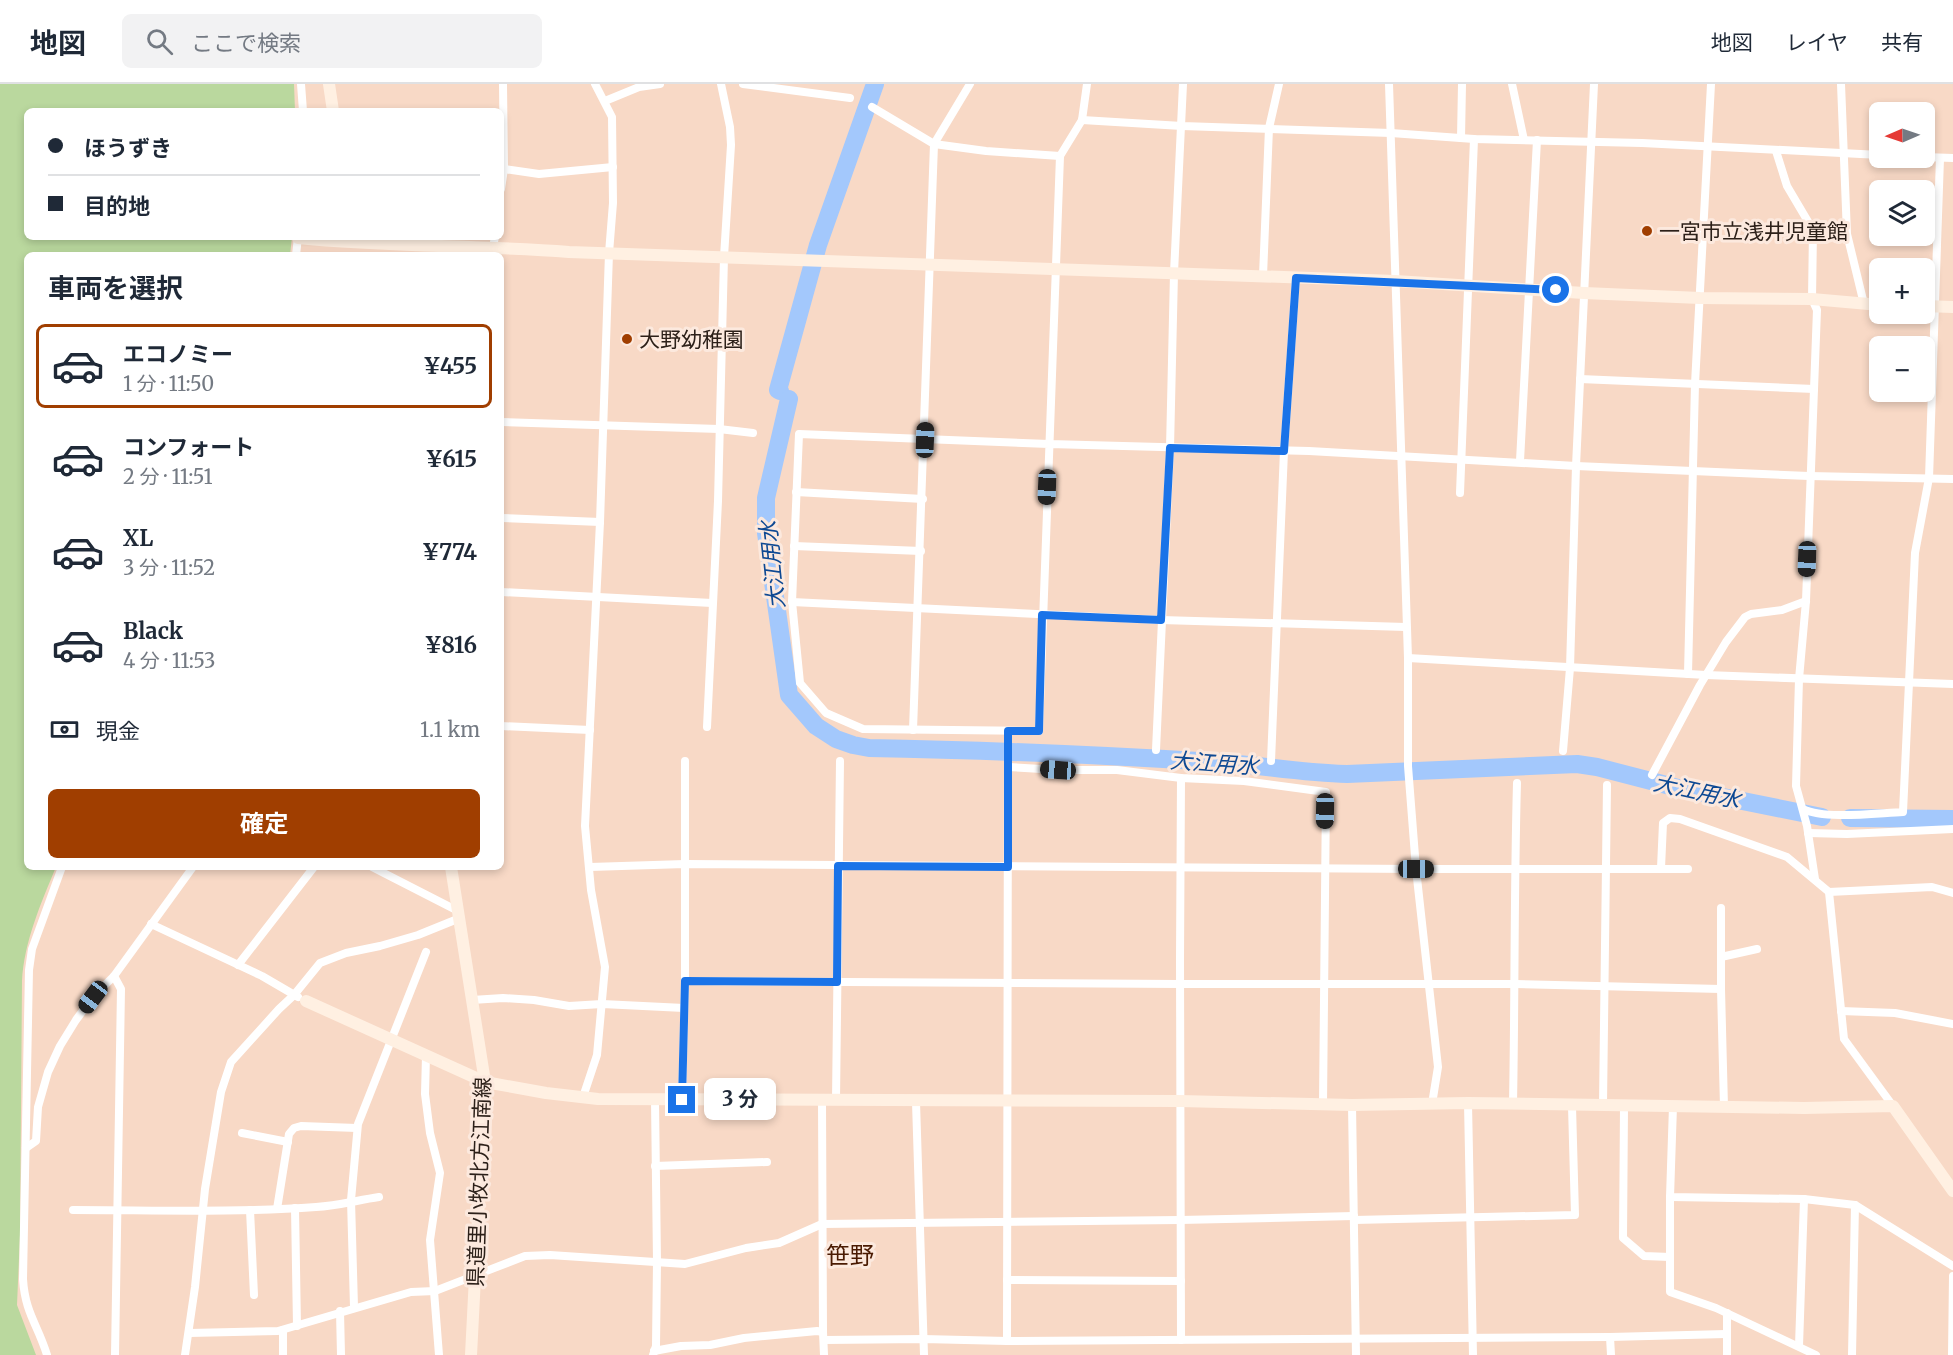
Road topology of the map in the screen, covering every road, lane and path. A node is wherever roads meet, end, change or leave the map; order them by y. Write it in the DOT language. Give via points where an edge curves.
graph roads {
  1 [pos="301,84"];
  2 [pos="329,84"];
  3 [pos="503,84"];
  4 [pos="595,84"];
  5 [pos="660,84"];
  6 [pos="721,84"];
  7 [pos="743,84"];
  8 [pos="970,84"];
  9 [pos="1087,84"];
  10 [pos="1184,84"];
  11 [pos="1279,84"];
  12 [pos="1389,84"];
  13 [pos="1462,84"];
  14 [pos="1512,84"];
  15 [pos="1594,84"];
  16 [pos="1711,84"];
  17 [pos="1841,84"];
  18 [pos="638,86"];
  19 [pos="775,86"];
  20 [pos="850,98"];
  21 [pos="605,101"];
  22 [pos="872,106"];
  23 [pos="303,108"];
  24 [pos="333,108"];
  25 [pos="503,108"];
  26 [pos="1082,120"];
  27 [pos="1182,126"];
  28 [pos="1269,128"];
  29 [pos="1391,133"];
  30 [pos="1461,138"];
  31 [pos="1474,139"];
  32 [pos="1524,140"];
  33 [pos="1537,140"];
  34 [pos="1591,143"];
  35 [pos="934,144"];
  36 [pos="1709,146"];
  37 [pos="1776,151"];
  38 [pos="1845,153"];
  39 [pos="1869,154"];
  40 [pos="1060,156"];
  41 [pos="1935,158"];
  42 [pos="1940,158"];
  43 [pos="1953,158"];
  44 [pos="613,166"];
  45 [pos="504,169"];
  46 [pos="314,240"];
  47 [pos="354,245"];
  48 [pos="498,246"];
  49 [pos="609,253"];
  50 [pos="724,257"];
  51 [pos="1933,258"];
  52 [pos="929,265"];
  53 [pos="1056,270"];
  54 [pos="1174,273"];
  55 [pos="1263,276"];
  56 [pos="1296,278"];
  57 [pos="1395,281"];
  58 [pos="1468,285"];
  59 [pos="1529,288"];
  60 [pos="1584,293"];
  61 [pos="1700,298"];
  62 [pos="1812,299"];
  63 [pos="1864,304"];
  64 [pos="1869,304"];
  65 [pos="1935,306"];
  66 [pos="1953,307"];
  67 [pos="1930,324"];
  68 [pos="1580,379"];
  69 [pos="1695,384"];
  70 [pos="1814,389"];
  71 [pos="504,422"];
  72 [pos="603,427"];
  73 [pos="719,429"];
  74 [pos="753,432"];
  75 [pos="925,440"];
  76 [pos="1049,444"];
  77 [pos="1170,448"];
  78 [pos="1284,451"];
  79 [pos="1400,456"];
  80 [pos="1461,460"];
  81 [pos="1520,461"];
  82 [pos="1576,466"];
  83 [pos="1693,470"];
  84 [pos="1809,476"];
  85 [pos="1929,478"];
  86 [pos="1953,479"];
  87 [pos="796,492"];
  88 [pos="1460,494"];
  89 [pos="923,499"];
  90 [pos="504,518"];
  91 [pos="600,522"];
  92 [pos="794,546"];
  93 [pos="921,551"];
  94 [pos="504,592"];
  95 [pos="597,597"];
  96 [pos="1806,601"];
  97 [pos="792,602"];
  98 [pos="712,603"];
  99 [pos="919,609"];
  100 [pos="1042,615"];
  101 [pos="1161,620"];
  102 [pos="1277,624"];
  103 [pos="1406,627"];
  104 [pos="1408,658"];
  105 [pos="1570,668"];
  106 [pos="1688,674"];
  107 [pos="1706,675"];
  108 [pos="1799,679"];
  109 [pos="1910,683"];
  110 [pos="1953,684"];
  111 [pos="504,726"];
  112 [pos="707,727"];
  113 [pos="590,730"];
  114 [pos="913,730"];
  115 [pos="1008,731"];
  116 [pos="1156,750"];
  117 [pos="1563,751"];
  118 [pos="685,761"];
  119 [pos="840,761"];
  120 [pos="1271,761"];
  121 [pos="1008,767"];
  122 [pos="1652,775"];
  123 [pos="1181,778"];
  124 [pos="1517,783"];
  125 [pos="1607,785"];
  126 [pos="1803,811"];
  127 [pos="1953,829"];
  128 [pos="1807,830"];
  129 [pos="685,864"];
  130 [pos="838,866"];
  131 [pos="590,867"];
  132 [pos="1008,867"];
  133 [pos="1180,867"];
  134 [pos="1324,868"];
  135 [pos="1605,868"];
  136 [pos="1661,868"];
  137 [pos="1416,869"];
  138 [pos="1514,869"];
  139 [pos="1688,869"];
  140 [pos="61,870"];
  141 [pos="191,870"];
  142 [pos="312,870"];
  143 [pos="377,870"];
  144 [pos="452,870"];
  145 [pos="1815,879"];
  146 [pos="1830,892"];
  147 [pos="1953,893"];
  148 [pos="1721,908"];
  149 [pos="459,915"];
  150 [pos="151,924"];
  151 [pos="1757,949"];
  152 [pos="426,952"];
  153 [pos="1721,957"];
  154 [pos="238,965"];
  155 [pos="114,976"];
  156 [pos="685,981"];
  157 [pos="837,982"];
  158 [pos="1009,982"];
  159 [pos="1430,983"];
  160 [pos="1180,984"];
  161 [pos="1325,984"];
  162 [pos="1515,984"];
  163 [pos="1604,985"];
  164 [pos="1721,989"];
  165 [pos="294,995"];
  166 [pos="472,1000"];
  167 [pos="306,1001"];
  168 [pos="602,1004"];
  169 [pos="684,1008"];
  170 [pos="1841,1011"];
  171 [pos="1953,1024"];
  172 [pos="390,1040"];
  173 [pos="426,1055"];
  174 [pos="485,1082"];
  175 [pos="583,1097"];
  176 [pos="655,1100"];
  177 [pos="682,1100"];
  178 [pos="822,1101"];
  179 [pos="836,1101"];
  180 [pos="1180,1101"];
  181 [pos="916,1102"];
  182 [pos="1008,1102"];
  183 [pos="1468,1103"];
  184 [pos="1432,1104"];
  185 [pos="1513,1104"];
  186 [pos="1323,1105"];
  187 [pos="1352,1105"];
  188 [pos="1603,1105"];
  189 [pos="1572,1106"];
  190 [pos="1624,1106"];
  191 [pos="1673,1106"];
  192 [pos="1893,1106"];
  193 [pos="1724,1107"];
  194 [pos="357,1128"];
  195 [pos="242,1133"];
  196 [pos="288,1142"];
  197 [pos="26,1148"];
  198 [pos="767,1162"];
  199 [pos="655,1166"];
  200 [pos="1953,1191"];
  201 [pos="379,1197"];
  202 [pos="1670,1197"];
  203 [pos="1804,1199"];
  204 [pos="351,1200"];
  205 [pos="1856,1205"];
  206 [pos="295,1208"];
  207 [pos="277,1209"];
  208 [pos="73,1210"];
  209 [pos="118,1210"];
  210 [pos="250,1210"];
  211 [pos="202,1211"];
  212 [pos="1471,1217"];
  213 [pos="1354,1218"];
  214 [pos="1180,1220"];
  215 [pos="920,1222"];
  216 [pos="1007,1222"];
  217 [pos="822,1224"];
  218 [pos="1670,1257"];
  219 [pos="657,1262"];
  220 [pos="1953,1266"];
  221 [pos="476,1276"];
  222 [pos="1953,1276"];
  223 [pos="1007,1280"];
  224 [pos="1181,1281"];
  225 [pos="435,1291"];
  226 [pos="254,1295"];
  227 [pos="354,1308"];
  228 [pos="340,1311"];
  229 [pos="1727,1313"];
  230 [pos="297,1326"];
  231 [pos="283,1330"];
  232 [pos="189,1333"];
  233 [pos="1726,1334"];
  234 [pos="824,1336"];
  235 [pos="1473,1337"];
  236 [pos="1610,1337"];
  237 [pos="923,1339"];
  238 [pos="1356,1339"];
  239 [pos="1181,1340"];
  240 [pos="1008,1341"];
  241 [pos="1799,1346"];
  242 [pos="654,1353"];
  243 [pos="47,1355"];
  244 [pos="115,1355"];
  245 [pos="184,1355"];
  246 [pos="284,1355"];
  247 [pos="341,1355"];
  248 [pos="439,1355"];
  249 [pos="471,1355"];
  250 [pos="824,1355"];
  251 [pos="924,1355"];
  252 [pos="1356,1355"];
  253 [pos="1473,1355"];
  254 [pos="1611,1355"];
  255 [pos="1727,1355"];
  256 [pos="1816,1355"];
  257 [pos="1852,1355"];
  258 [pos="1952,1355"];
  1 -- 23 [label="street"];
  2 -- 24 [label="street"];
  3 -- 25 [label="street"];
  4 -- 21 [label="street"];
  5 -- 18 [label="street"];
  6 -- 50 [label="street" via="731,145"];
  7 -- 19 [label="street"];
  8 -- 35 [label="street"];
  9 -- 26 [label="street"];
  10 -- 27 [label="street"];
  11 -- 28 [label="street"];
  12 -- 29 [label="street"];
  13 -- 30 [label="street"];
  14 -- 32 [label="street"];
  15 -- 34 [label="street"];
  16 -- 36 [label="street"];
  17 -- 38 [label="street"];
  18 -- 21 [label="street"];
  19 -- 20 [label="street"];
  21 -- 44 [label="street" via="612,117"];
  22 -- 35 [label="street"];
  26 -- 27 [label="street"];
  26 -- 40 [label="street"];
  27 -- 28 [label="street"];
  27 -- 54 [label="street"];
  28 -- 29 [label="street"];
  28 -- 55 [label="street"];
  29 -- 30 [label="street"];
  29 -- 57 [label="street"];
  30 -- 31 [label="street"];
  31 -- 32 [label="street"];
  31 -- 58 [label="street"];
  32 -- 33 [label="street"];
  33 -- 34 [label="street"];
  33 -- 59 [label="street"];
  34 -- 36 [label="street"];
  34 -- 60 [label="street"];
  35 -- 40 [label="street"];
  35 -- 52 [label="street"];
  36 -- 37 [label="street"];
  36 -- 61 [label="street"];
  37 -- 38 [label="street"];
  37 -- 62 [label="street" via="1787,186 1813,230"];
  38 -- 39 [label="street"];
  38 -- 63 [label="street" via="1847,234"];
  40 -- 53 [label="street"];
  41 -- 42 [label="street"];
  42 -- 43 [label="street"];
  42 -- 51 [label="street"];
  44 -- 45 [label="street" via="539,174"];
  44 -- 49 [label="street"];
  46 -- 47 [label="street"];
  47 -- 48 [label="street"];
  48 -- 49 [label="street"];
  49 -- 50 [label="street"];
  49 -- 72 [label="street"];
  50 -- 52 [label="street"];
  50 -- 73 [label="street"];
  52 -- 53 [label="street"];
  52 -- 75 [label="street"];
  53 -- 54 [label="street"];
  53 -- 76 [label="street"];
  54 -- 55 [label="street"];
  54 -- 77 [label="street"];
  55 -- 56 [label="street"];
  56 -- 57 [label="street"];
  56 -- 78 [label="street"];
  57 -- 58 [label="street"];
  57 -- 79 [label="street"];
  58 -- 59 [label="street"];
  58 -- 80 [label="street"];
  59 -- 60 [label="street"];
  59 -- 81 [label="street"];
  60 -- 61 [label="street"];
  60 -- 68 [label="street"];
  61 -- 62 [label="street"];
  61 -- 69 [label="street"];
  62 -- 63 [label="street"];
  62 -- 70 [label="street" via="1817,310"];
  63 -- 64 [label="street"];
  65 -- 66 [label="street"];
  67 -- 85 [label="street"];
  68 -- 69 [label="street"];
  68 -- 82 [label="street"];
  69 -- 70 [label="street"];
  69 -- 83 [label="street"];
  70 -- 84 [label="street"];
  71 -- 72 [label="street"];
  72 -- 73 [label="street"];
  72 -- 91 [label="street"];
  73 -- 74 [label="street"];
  73 -- 98 [label="street"];
  75 -- 76 [label="street"];
  75 -- 87 [label="street" via="799,434"];
  75 -- 89 [label="street"];
  76 -- 77 [label="street"];
  76 -- 100 [label="street"];
  77 -- 78 [label="street"];
  77 -- 101 [label="street"];
  78 -- 79 [label="street"];
  78 -- 102 [label="street"];
  79 -- 80 [label="street"];
  79 -- 103 [label="street"];
  80 -- 81 [label="street"];
  80 -- 88 [label="street"];
  81 -- 82 [label="street"];
  82 -- 83 [label="street"];
  82 -- 105 [label="street"];
  83 -- 84 [label="street"];
  83 -- 106 [label="street"];
  84 -- 85 [label="street"];
  84 -- 96 [label="street"];
  85 -- 86 [label="street"];
  85 -- 109 [label="street" via="1915,553"];
  87 -- 89 [label="street"];
  87 -- 92 [label="street"];
  89 -- 93 [label="street"];
  90 -- 91 [label="street"];
  91 -- 95 [label="street"];
  92 -- 93 [label="street"];
  92 -- 97 [label="street"];
  93 -- 99 [label="street"];
  94 -- 95 [label="street"];
  95 -- 98 [label="street"];
  95 -- 113 [label="street"];
  96 -- 107 [label="street" via="1745,617"];
  96 -- 108 [label="street"];
  97 -- 99 [label="street"];
  97 -- 114 [label="street" via="800,683 826,713 863,729"];
  98 -- 112 [label="street"];
  99 -- 100 [label="street"];
  99 -- 114 [label="street"];
  100 -- 101 [label="street"];
  100 -- 115 [label="street" via="1039,731"];
  101 -- 102 [label="street"];
  101 -- 116 [label="street"];
  102 -- 103 [label="street"];
  102 -- 120 [label="street"];
  103 -- 104 [label="street"];
  104 -- 105 [label="street"];
  104 -- 137 [label="street" via="1408,771"];
  105 -- 106 [label="street"];
  105 -- 117 [label="street"];
  106 -- 107 [label="street"];
  107 -- 108 [label="street"];
  107 -- 122 [label="street"];
  108 -- 109 [label="street"];
  108 -- 126 [label="street" via="1796,786"];
  109 -- 110 [label="street"];
  109 -- 126 [label="street" via="1904,812"];
  111 -- 113 [label="street"];
  113 -- 131 [label="street" via="585,826"];
  114 -- 115 [label="street"];
  115 -- 121 [label="street"];
  118 -- 129 [label="street"];
  119 -- 130 [label="street"];
  121 -- 123 [label="street" via="1117,770"];
  121 -- 132 [label="street"];
  123 -- 133 [label="street"];
  123 -- 134 [label="street" via="1244,781 1326,792"];
  124 -- 138 [label="street"];
  125 -- 135 [label="street"];
  126 -- 128 [label="street"];
  127 -- 128 [label="street" via="1847,834"];
  128 -- 145 [label="street"];
  129 -- 130 [label="street"];
  129 -- 131 [label="street"];
  129 -- 156 [label="street"];
  130 -- 132 [label="street"];
  130 -- 157 [label="street"];
  131 -- 168 [label="street" via="605,967"];
  132 -- 133 [label="street"];
  132 -- 158 [label="street"];
  133 -- 134 [label="street"];
  133 -- 160 [label="street"];
  134 -- 137 [label="street"];
  134 -- 161 [label="street"];
  135 -- 136 [label="street"];
  135 -- 138 [label="street"];
  135 -- 163 [label="street"];
  136 -- 139 [label="street"];
  136 -- 145 [label="street" via="1663,824 1680,819 1787,857"];
  137 -- 138 [label="street"];
  137 -- 159 [label="street"];
  138 -- 162 [label="street"];
  140 -- 197 [label="street" via="32,949 29,970"];
  141 -- 150 [label="street"];
  142 -- 154 [label="street"];
  143 -- 149 [label="street"];
  144 -- 149 [label="street, 県道里小牧北方江南線"];
  145 -- 146 [label="street"];
  146 -- 147 [label="street" via="1932,887"];
  146 -- 170 [label="street"];
  148 -- 153 [label="street"];
  149 -- 165 [label="street" via="395,942 320,963"];
  149 -- 166 [label="street, 県道里小牧北方江南線"];
  150 -- 154 [label="street"];
  150 -- 155 [label="street"];
  151 -- 153 [label="street"];
  152 -- 172 [label="street"];
  153 -- 164 [label="street"];
  154 -- 165 [label="street"];
  155 -- 197 [label="street" via="93,997 60,1046 38,1107 36,1141"];
  155 -- 209 [label="street" via="121,989"];
  156 -- 157 [label="street"];
  156 -- 169 [label="street"];
  157 -- 158 [label="street"];
  157 -- 179 [label="street"];
  158 -- 160 [label="street"];
  158 -- 182 [label="street"];
  159 -- 161 [label="street"];
  159 -- 162 [label="street"];
  159 -- 184 [label="street" via="1438,1067"];
  160 -- 161 [label="street"];
  160 -- 180 [label="street"];
  161 -- 186 [label="street"];
  162 -- 163 [label="street"];
  162 -- 185 [label="street"];
  163 -- 164 [label="street"];
  163 -- 188 [label="street"];
  164 -- 193 [label="street"];
  165 -- 167 [label="street"];
  165 -- 211 [label="street" via="231,1062 221,1092"];
  166 -- 168 [label="street" via="503,998 569,1006"];
  166 -- 174 [label="street, 県道里小牧北方江南線"];
  167 -- 172 [label="street"];
  168 -- 169 [label="street"];
  168 -- 175 [label="street" via="597,1055"];
  169 -- 177 [label="street"];
  170 -- 171 [label="street" via="1895,1013"];
  170 -- 192 [label="street" via="1844,1039"];
  172 -- 173 [label="street"];
  172 -- 194 [label="street"];
  173 -- 174 [label="street"];
  173 -- 225 [label="street" via="425,1094 440,1173 430,1240"];
  174 -- 175 [label="street"];
  174 -- 221 [label="street, 県道里小牧北方江南線"];
  175 -- 176 [label="street"];
  176 -- 177 [label="street"];
  176 -- 199 [label="street"];
  177 -- 178 [label="street"];
  178 -- 179 [label="street"];
  178 -- 217 [label="street"];
  179 -- 181 [label="street"];
  180 -- 182 [label="street"];
  180 -- 186 [label="street"];
  180 -- 214 [label="street"];
  181 -- 182 [label="street"];
  181 -- 215 [label="street"];
  182 -- 216 [label="street"];
  183 -- 184 [label="street"];
  183 -- 185 [label="street"];
  183 -- 212 [label="street"];
  184 -- 187 [label="street"];
  185 -- 189 [label="street"];
  186 -- 187 [label="street"];
  187 -- 213 [label="street"];
  188 -- 189 [label="street"];
  188 -- 190 [label="street"];
  189 -- 212 [label="street" via="1575,1215"];
  190 -- 191 [label="street"];
  190 -- 218 [label="street" via="1623,1238 1644,1256"];
  191 -- 193 [label="street"];
  191 -- 202 [label="street"];
  192 -- 193 [label="street"];
  192 -- 200 [label="street"];
  194 -- 196 [label="street" via="301,1126 289,1134"];
  194 -- 204 [label="street"];
  195 -- 196 [label="street"];
  196 -- 207 [label="street"];
  197 -- 243 [label="street" via="24,1296"];
  198 -- 199 [label="street"];
  199 -- 219 [label="street"];
  201 -- 204 [label="street"];
  202 -- 203 [label="street"];
  202 -- 218 [label="street"];
  203 -- 205 [label="street"];
  203 -- 241 [label="street"];
  204 -- 206 [label="street"];
  204 -- 227 [label="street"];
  205 -- 220 [label="street"];
  205 -- 257 [label="street"];
  206 -- 207 [label="street"];
  206 -- 230 [label="street"];
  207 -- 210 [label="street"];
  208 -- 209 [label="street"];
  209 -- 211 [label="street"];
  209 -- 244 [label="street"];
  210 -- 211 [label="street"];
  210 -- 226 [label="street"];
  211 -- 232 [label="street"];
  212 -- 213 [label="street"];
  212 -- 235 [label="street"];
  213 -- 214 [label="street"];
  213 -- 238 [label="street"];
  214 -- 216 [label="street"];
  214 -- 224 [label="street"];
  215 -- 216 [label="street"];
  215 -- 217 [label="street"];
  215 -- 237 [label="street"];
  216 -- 223 [label="street"];
  217 -- 219 [label="street" via="779,1243 685,1264"];
  217 -- 234 [label="street"];
  218 -- 229 [label="street" via="1670,1292"];
  219 -- 221 [label="street" via="525,1256"];
  219 -- 242 [label="street"];
  221 -- 225 [label="street"];
  221 -- 249 [label="street, 県道里小牧北方江南線"];
  222 -- 258 [label="street"];
  223 -- 224 [label="street"];
  223 -- 240 [label="street"];
  224 -- 239 [label="street"];
  225 -- 227 [label="street" via="411,1292"];
  225 -- 248 [label="street"];
  227 -- 228 [label="street"];
  228 -- 230 [label="street"];
  228 -- 247 [label="street"];
  229 -- 233 [label="street"];
  229 -- 241 [label="street"];
  230 -- 231 [label="street"];
  231 -- 232 [label="street"];
  231 -- 246 [label="street"];
  232 -- 245 [label="street"];
  233 -- 236 [label="street"];
  233 -- 255 [label="street"];
  234 -- 237 [label="street"];
  234 -- 242 [label="street" via="817,1330 681,1346"];
  234 -- 250 [label="street"];
  235 -- 236 [label="street"];
  235 -- 238 [label="street"];
  235 -- 253 [label="street"];
  236 -- 254 [label="street"];
  237 -- 240 [label="street"];
  237 -- 251 [label="street"];
  238 -- 239 [label="street"];
  238 -- 252 [label="street"];
  239 -- 240 [label="street"];
  241 -- 256 [label="street"];
}
